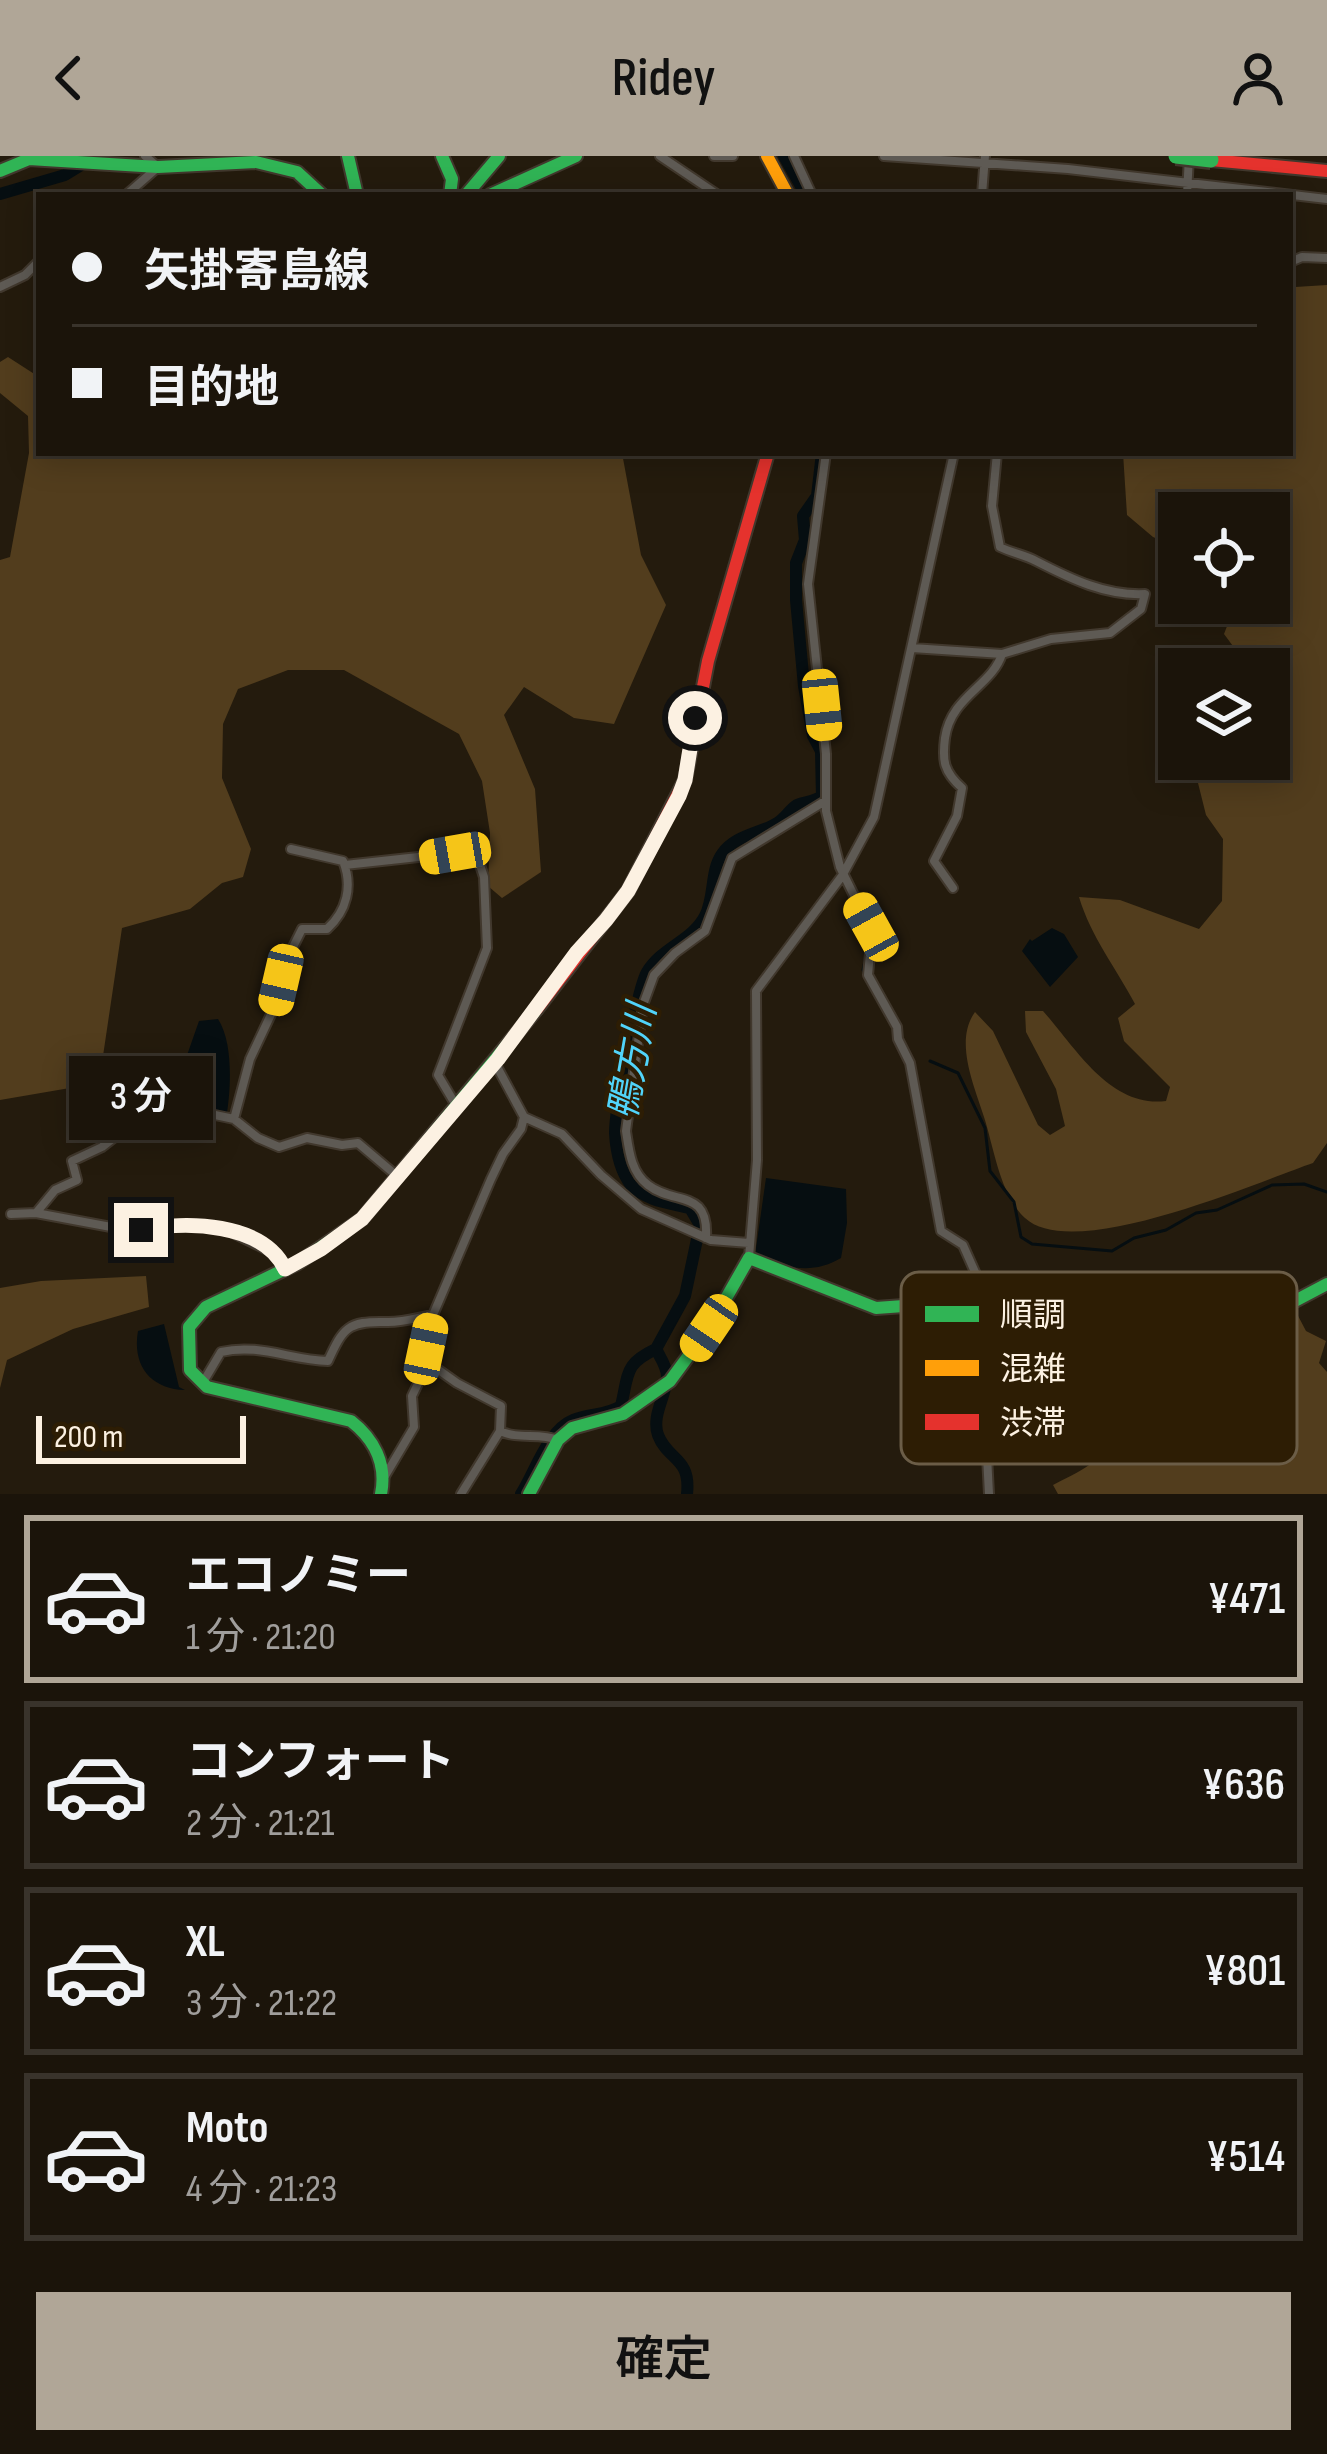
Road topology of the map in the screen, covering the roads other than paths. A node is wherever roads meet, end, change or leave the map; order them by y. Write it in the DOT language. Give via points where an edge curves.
graph roads {
  1 [pos="344,156"];
  2 [pos="442,156"];
  3 [pos="499,156"];
  4 [pos="576,156"];
  5 [pos="660,156"];
  6 [pos="714,156"];
  7 [pos="733,156"];
  8 [pos="767,156"];
  9 [pos="794,156"];
  10 [pos="884,156"];
  11 [pos="1176,156"];
  12 [pos="1189,156"];
  13 [pos="29,158"];
  14 [pos="985,159"];
  15 [pos="151,161"];
  16 [pos="1327,170"];
  17 [pos="0,171"];
  18 [pos="1188,183"];
  19 [pos="128,192"];
  20 [pos="319,192"];
  21 [pos="352,192"];
  22 [pos="450,192"];
  23 [pos="468,192"];
  24 [pos="497,192"];
  25 [pos="714,192"];
  26 [pos="786,192"];
  27 [pos="811,192"];
  28 [pos="982,192"];
  29 [pos="1187,192"];
  30 [pos="1266,192"];
  31 [pos="1293,195"];
  32 [pos="1327,199"];
  33 [pos="1327,259"];
  34 [pos="1293,261"];
  35 [pos="36,264"];
  36 [pos="0,287"];
  37 [pos="767,456"];
  38 [pos="826,456"];
  39 [pos="953,456"];
  40 [pos="997,456"];
  41 [pos="912,648"];
  42 [pos="1002,654"];
  43 [pos="823,802"];
  44 [pos="291,849"];
  45 [pos="345,865"];
  46 [pos="841,877"];
  47 [pos="952,889"];
  48 [pos="495,1063"];
  49 [pos="457,1107"];
  50 [pos="524,1117"];
  51 [pos="234,1119"];
  52 [pos="398,1177"];
  53 [pos="36,1213"];
  54 [pos="11,1214"];
  55 [pos="704,1237"];
  56 [pos="749,1251"];
  57 [pos="285,1269"];
  58 [pos="976,1272"];
  59 [pos="1327,1284"];
  60 [pos="1297,1300"];
  61 [pos="901,1307"];
  62 [pos="433,1316"];
  63 [pos="426,1361"];
  64 [pos="202,1384"];
  65 [pos="500,1431"];
  66 [pos="553,1438"];
  67 [pos="987,1464"];
  68 [pos="385,1476"];
  69 [pos="381,1494"];
  70 [pos="461,1494"];
  71 [pos="529,1494"];
  72 [pos="988,1494"];
  1 -- 21 [label="main road"];
  2 -- 22 [label="main road"];
  3 -- 23 [label="main road"];
  4 -- 24 [label="main road"];
  5 -- 25 [label="street"];
  6 -- 7 [label="street"];
  8 -- 26 [label="main road"];
  9 -- 27 [label="street"];
  10 -- 14 [label="street"];
  11 -- 16 [label="main road, bridge"];
  12 -- 18 [label="street"];
  13 -- 15 [label="main road"];
  13 -- 17 [label="main road"];
  14 -- 18 [label="street"];
  14 -- 28 [label="street"];
  15 -- 19 [label="street"];
  15 -- 20 [label="main road" via="271,163"];
  18 -- 29 [label="street"];
  18 -- 30 [label="street"];
  31 -- 32 [label="street"];
  33 -- 34 [label="street"];
  35 -- 36 [label="street"];
  37 -- 48 [label="main road" via="679,796 628,891"];
  38 -- 43 [label="street" via="808,561"];
  39 -- 41 [label="street"];
  40 -- 42 [label="street" via="992,506 1000,547 1113,594 1145,594 1141,609 1117,630"];
  41 -- 42 [label="street"];
  41 -- 46 [label="street" via="878,806"];
  42 -- 47 [label="street" via="946,728 942,756 962,802 934,861"];
  43 -- 46 [label="street"];
  43 -- 55 [label="street" via="732,858 705,932 654,975 643,1005 628,1151 645,1184 699,1208"];
  44 -- 45 [label="street"];
  45 -- 49 [label="street" via="455,853 479,862 488,948 438,1075"];
  45 -- 51 [label="street" via="348,893 338,919 327,929 302,928"];
  46 -- 56 [label="street" via="756,991 758,1141"];
  46 -- 58 [label="street" via="871,927 868,975 910,1063 941,1231 964,1245"];
  48 -- 49 [label="main road"];
  48 -- 50 [label="street"];
  49 -- 52 [label="main road"];
  50 -- 55 [label="street" via="562,1134 641,1209"];
  50 -- 62 [label="street"];
  51 -- 52 [label="street" via="279,1147 307,1138 358,1143"];
  51 -- 53 [label="street" via="158,1103 71,1161 77,1180 55,1190"];
  52 -- 57 [label="main road" via="343,1234"];
  53 -- 54 [label="street"];
  53 -- 57 [label="street" via="127,1230 189,1224 229,1231 278,1255"];
  55 -- 56 [label="street"];
  56 -- 61 [label="main road" via="876,1308"];
  56 -- 66 [label="main road" via="709,1328 665,1386 623,1414"];
  57 -- 64 [label="main road" via="196,1315 188,1358"];
  59 -- 60 [label="main road"];
  62 -- 63 [label="street"];
  62 -- 64 [label="street" via="366,1320 338,1340 328,1361 265,1349 221,1352"];
  63 -- 65 [label="street" via="501,1406"];
  63 -- 68 [label="street" via="412,1396 414,1427"];
  64 -- 68 [label="main road" via="351,1421 365,1431"];
  65 -- 66 [label="street"];
  65 -- 70 [label="street"];
  66 -- 71 [label="main road"];
  67 -- 72 [label="street"];
  68 -- 69 [label="main road"];
}
